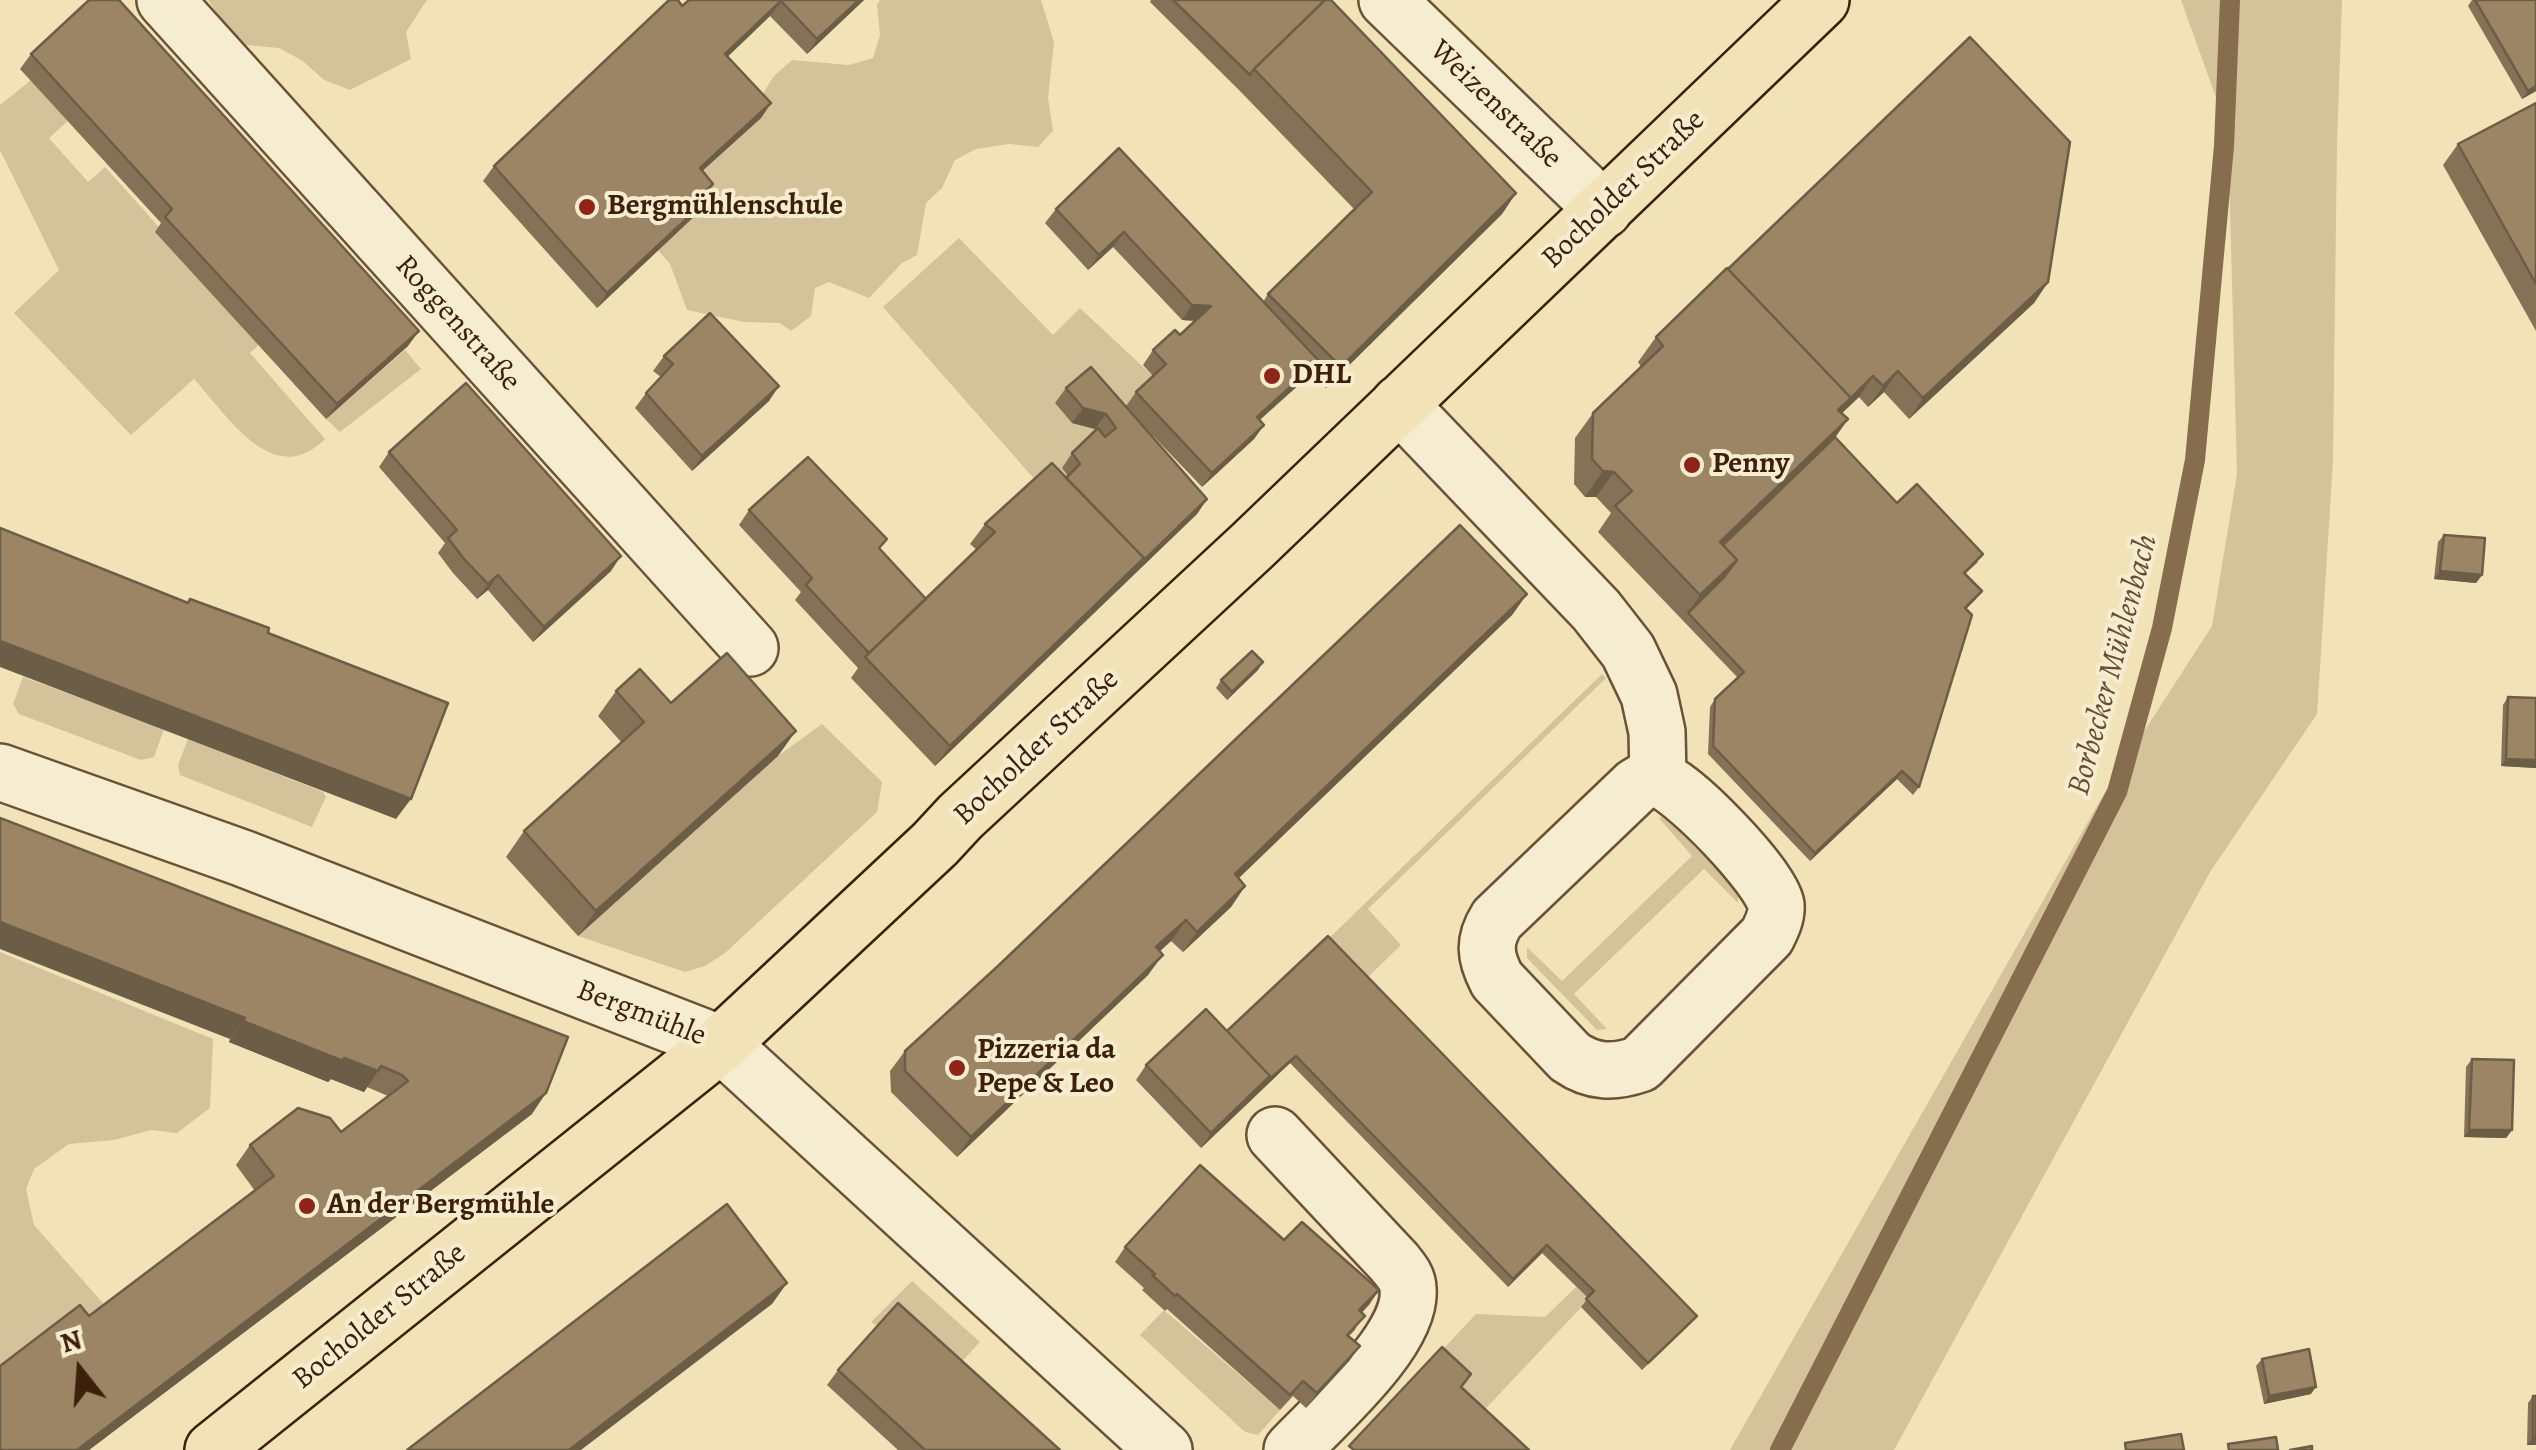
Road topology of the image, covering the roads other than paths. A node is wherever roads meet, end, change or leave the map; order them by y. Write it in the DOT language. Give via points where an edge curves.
graph roads {
  1 [pos="165,0"];
  2 [pos="1386,0"];
  3 [pos="1821,0"];
  4 [pos="1604,210"];
  5 [pos="1400,404"];
  6 [pos="750,648"];
  7 [pos="0,772"];
  8 [pos="1658,778"];
  9 [pos="721,1044"];
  10 [pos="1275,1136"];
  11 [pos="213,1450"];
  12 [pos="1164,1450"];
  13 [pos="1292,1450"];
  1 -- 6 [label="street, Roggenstraße"];
  2 -- 4 [label="street, Weizenstraße"];
  3 -- 4 [label="main road, Bocholder Straße"];
  4 -- 5 [label="main road, Bocholder Straße"];
  5 -- 8 [label="street" via="1628,650 1649,694"];
  5 -- 9 [label="main road, Bocholder Straße"];
  7 -- 9 [label="street, Bergmühle"];
  8 -- 8 [label="street" via="1636,786 1488,933 1489,965 1497,980 1570,1057 1602,1071 1640,1064 1768,936 1774,921 1776,905 1762,877 1680,790"];
  9 -- 11 [label="main road, Bocholder Straße"];
  9 -- 12 [label="street, Bergmühle"];
  10 -- 13 [label="street" via="1408,1285 1397,1331"];
}
